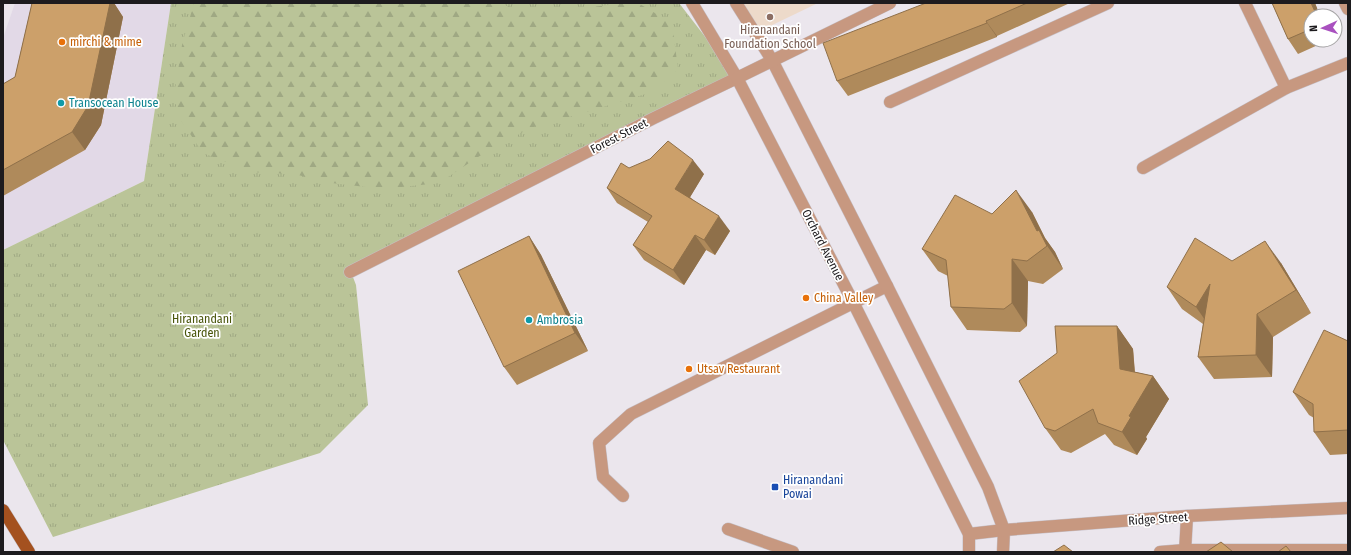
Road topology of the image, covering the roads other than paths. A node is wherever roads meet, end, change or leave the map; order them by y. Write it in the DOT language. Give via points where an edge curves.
graph roads {
  1 [pos="692,3"];
  2 [pos="736,3"];
  3 [pos="890,3"];
  4 [pos="1108,3"];
  5 [pos="1245,3"];
  6 [pos="1345,3"];
  7 [pos="1348,9"];
  8 [pos="772,60"];
  9 [pos="1348,63"];
  10 [pos="737,78"];
  11 [pos="1286,88"];
  12 [pos="890,102"];
  13 [pos="1144,168"];
  14 [pos="350,272"];
  15 [pos="887,286"];
  16 [pos="854,304"];
  17 [pos="623,496"];
  18 [pos="1348,508"];
  19 [pos="3,510"];
  20 [pos="1187,516"];
  21 [pos="728,529"];
  22 [pos="1004,530"];
  23 [pos="969,534"];
  24 [pos="1348,550"];
  25 [pos="1185,551"];
  26 [pos="1332,551"];
  27 [pos="29,552"];
  28 [pos="793,552"];
  29 [pos="969,552"];
  30 [pos="1003,552"];
  31 [pos="1160,552"];
  1 -- 10 [label="street, Orchard Avenue"];
  2 -- 8 [label="street"];
  3 -- 8 [label="street, Forest Street"];
  4 -- 12 [label="street"];
  5 -- 11 [label="street"];
  6 -- 7 [label="street"];
  8 -- 10 [label="street, Forest Street"];
  8 -- 15 [label="street"];
  9 -- 11 [label="street"];
  10 -- 14 [label="street, Forest Street"];
  10 -- 16 [label="street, Orchard Avenue"];
  11 -- 13 [label="street"];
  15 -- 16 [label="street"];
  15 -- 22 [label="street" via="988,487"];
  16 -- 17 [label="street" via="632,414 599,444 603,477"];
  16 -- 23 [label="street, Orchard Avenue"];
  18 -- 20 [label="street, Ridge Street"];
  19 -- 27 [label="main road"];
  20 -- 22 [label="street, Ridge Street"];
  20 -- 25 [label="street"];
  21 -- 28 [label="street"];
  22 -- 23 [label="street, Ridge Street"];
  22 -- 30 [label="street"];
  23 -- 29 [label="street"];
  24 -- 26 [label="street"];
  25 -- 26 [label="street"];
  25 -- 31 [label="street"];
}
